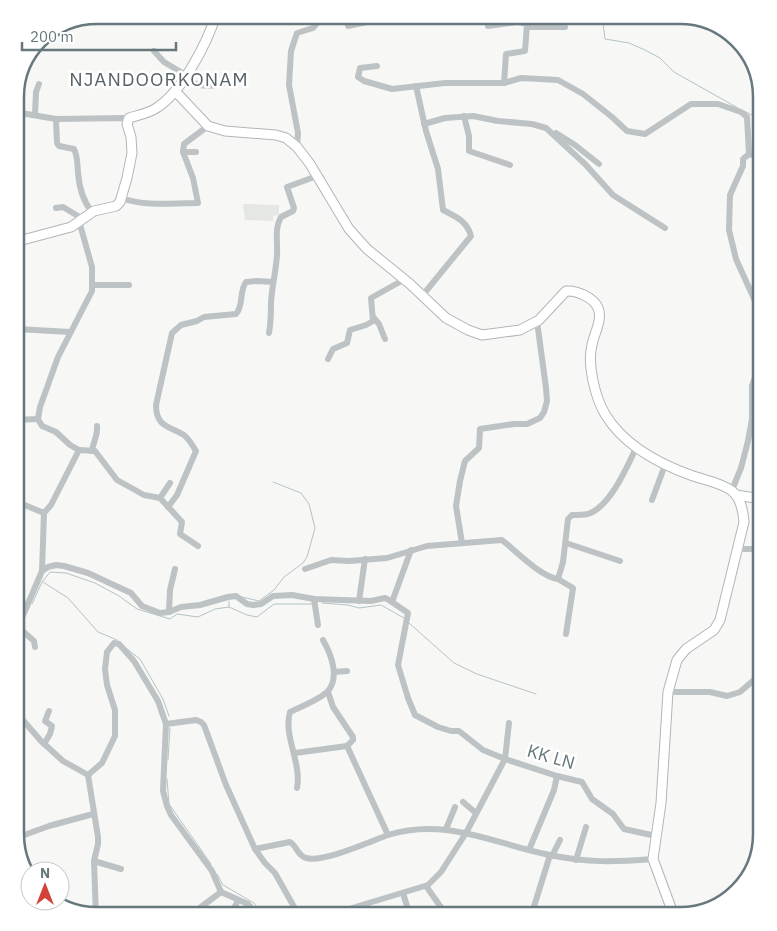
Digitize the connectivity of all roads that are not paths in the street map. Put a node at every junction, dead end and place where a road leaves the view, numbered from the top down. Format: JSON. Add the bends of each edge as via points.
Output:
{"nodes":[{"id":1,"x":212,"y":24,"type":"edge"},
{"id":2,"x":317,"y":24,"type":"edge"},
{"id":3,"x":358,"y":24,"type":"edge"},
{"id":4,"x":488,"y":24,"type":"edge"},
{"id":5,"x":503,"y":24,"type":"edge"},
{"id":6,"x":348,"y":26,"type":"dead end"},
{"id":7,"x":527,"y":27,"type":"joint"},
{"id":8,"x":565,"y":27,"type":"dead end"},
{"id":9,"x":154,"y":51,"type":"dead end"},
{"id":10,"x":377,"y":66,"type":"dead end"},
{"id":11,"x":184,"y":77,"type":"junction"},
{"id":12,"x":504,"y":83,"type":"junction"},
{"id":13,"x":39,"y":84,"type":"dead end"},
{"id":14,"x":222,"y":84,"type":"dead end"},
{"id":15,"x":416,"y":86,"type":"junction"},
{"id":16,"x":175,"y":90,"type":"junction"},
{"id":17,"x":24,"y":113,"type":"edge"},
{"id":18,"x":35,"y":115,"type":"junction"},
{"id":19,"x":464,"y":116,"type":"junction"},
{"id":20,"x":56,"y":119,"type":"junction"},
{"id":21,"x":128,"y":120,"type":"junction"},
{"id":22,"x":424,"y":124,"type":"junction"},
{"id":23,"x":208,"y":126,"type":"junction"},
{"id":24,"x":546,"y":128,"type":"junction"},
{"id":25,"x":297,"y":146,"type":"junction"},
{"id":26,"x":183,"y":152,"type":"junction"},
{"id":27,"x":196,"y":152,"type":"dead end"},
{"id":28,"x":749,"y":154,"type":"junction"},
{"id":29,"x":753,"y":155,"type":"edge"},
{"id":30,"x":600,"y":164,"type":"dead end"},
{"id":31,"x":510,"y":165,"type":"dead end"},
{"id":32,"x":316,"y":176,"type":"junction"},
{"id":33,"x":121,"y":198,"type":"junction"},
{"id":34,"x":56,"y":208,"type":"dead end"},
{"id":35,"x":92,"y":212,"type":"junction"},
{"id":36,"x":81,"y":220,"type":"junction"},
{"id":37,"x":665,"y":228,"type":"dead end"},
{"id":38,"x":24,"y":240,"type":"edge"},
{"id":39,"x":405,"y":279,"type":"junction"},
{"id":40,"x":273,"y":282,"type":"junction"},
{"id":41,"x":92,"y":285,"type":"junction"},
{"id":42,"x":128,"y":285,"type":"dead end"},
{"id":43,"x":422,"y":296,"type":"junction"},
{"id":44,"x":753,"y":297,"type":"edge"},
{"id":45,"x":374,"y":318,"type":"junction"},
{"id":46,"x":537,"y":321,"type":"junction"},
{"id":47,"x":24,"y":329,"type":"edge"},
{"id":48,"x":70,"y":332,"type":"junction"},
{"id":49,"x":269,"y":333,"type":"dead end"},
{"id":50,"x":385,"y":339,"type":"dead end"},
{"id":51,"x":328,"y":359,"type":"dead end"},
{"id":52,"x":753,"y":383,"type":"edge"},
{"id":53,"x":24,"y":420,"type":"edge"},
{"id":54,"x":38,"y":420,"type":"junction"},
{"id":55,"x":97,"y":426,"type":"dead end"},
{"id":56,"x":636,"y":448,"type":"junction"},
{"id":57,"x":79,"y":450,"type":"junction"},
{"id":58,"x":92,"y":452,"type":"junction"},
{"id":59,"x":665,"y":465,"type":"junction"},
{"id":60,"x":170,"y":483,"type":"dead end"},
{"id":61,"x":734,"y":493,"type":"junction"},
{"id":62,"x":753,"y":497,"type":"edge"},
{"id":63,"x":160,"y":498,"type":"junction"},
{"id":64,"x":652,"y":500,"type":"dead end"},
{"id":65,"x":24,"y":505,"type":"edge"},
{"id":66,"x":168,"y":507,"type":"junction"},
{"id":67,"x":44,"y":513,"type":"junction"},
{"id":68,"x":462,"y":543,"type":"junction"},
{"id":69,"x":566,"y":543,"type":"junction"},
{"id":70,"x":198,"y":546,"type":"dead end"},
{"id":71,"x":411,"y":550,"type":"junction"},
{"id":72,"x":738,"y":550,"type":"junction"},
{"id":73,"x":753,"y":550,"type":"edge"},
{"id":74,"x":366,"y":559,"type":"junction"},
{"id":75,"x":620,"y":561,"type":"dead end"},
{"id":76,"x":175,"y":569,"type":"dead end"},
{"id":77,"x":305,"y":569,"type":"dead end"},
{"id":78,"x":42,"y":571,"type":"junction"},
{"id":79,"x":558,"y":578,"type":"junction"},
{"id":80,"x":314,"y":599,"type":"junction"},
{"id":81,"x":359,"y":601,"type":"junction"},
{"id":82,"x":392,"y":602,"type":"junction"},
{"id":83,"x":24,"y":604,"type":"edge"},
{"id":84,"x":27,"y":606,"type":"junction"},
{"id":85,"x":169,"y":612,"type":"junction"},
{"id":86,"x":24,"y":613,"type":"edge"},
{"id":87,"x":318,"y":625,"type":"dead end"},
{"id":88,"x":24,"y":632,"type":"edge"},
{"id":89,"x":566,"y":634,"type":"dead end"},
{"id":90,"x":323,"y":640,"type":"dead end"},
{"id":91,"x":35,"y":647,"type":"dead end"},
{"id":92,"x":347,"y":671,"type":"dead end"},
{"id":93,"x":334,"y":672,"type":"junction"},
{"id":94,"x":753,"y":681,"type":"edge"},
{"id":95,"x":328,"y":692,"type":"junction"},
{"id":96,"x":668,"y":692,"type":"junction"},
{"id":97,"x":48,"y":712,"type":"dead end"},
{"id":98,"x":24,"y":721,"type":"edge"},
{"id":99,"x":509,"y":723,"type":"dead end"},
{"id":100,"x":166,"y":724,"type":"junction"},
{"id":101,"x":44,"y":744,"type":"junction"},
{"id":102,"x":347,"y":746,"type":"junction"},
{"id":103,"x":295,"y":753,"type":"junction"},
{"id":104,"x":505,"y":759,"type":"junction"},
{"id":105,"x":88,"y":775,"type":"junction"},
{"id":106,"x":557,"y":776,"type":"junction"},
{"id":107,"x":298,"y":788,"type":"dead end"},
{"id":108,"x":463,"y":802,"type":"dead end"},
{"id":109,"x":455,"y":807,"type":"dead end"},
{"id":110,"x":476,"y":813,"type":"junction"},
{"id":111,"x":93,"y":814,"type":"junction"},
{"id":112,"x":586,"y":827,"type":"dead end"},
{"id":113,"x":446,"y":829,"type":"junction"},
{"id":114,"x":466,"y":833,"type":"junction"},
{"id":115,"x":24,"y":835,"type":"edge"},
{"id":116,"x":388,"y":835,"type":"junction"},
{"id":117,"x":656,"y":836,"type":"junction"},
{"id":118,"x":560,"y":840,"type":"dead end"},
{"id":119,"x":255,"y":849,"type":"junction"},
{"id":120,"x":529,"y":850,"type":"junction"},
{"id":121,"x":551,"y":856,"type":"junction"},
{"id":122,"x":653,"y":859,"type":"junction"},
{"id":123,"x":576,"y":860,"type":"junction"},
{"id":124,"x":94,"y":861,"type":"junction"},
{"id":125,"x":121,"y":869,"type":"dead end"},
{"id":126,"x":426,"y":886,"type":"junction"},
{"id":127,"x":221,"y":892,"type":"junction"},
{"id":128,"x":403,"y":893,"type":"junction"},
{"id":129,"x":238,"y":900,"type":"junction"},
{"id":130,"x":408,"y":906,"type":"dead end"},
{"id":131,"x":96,"y":907,"type":"edge"},
{"id":132,"x":201,"y":907,"type":"edge"},
{"id":133,"x":235,"y":907,"type":"edge"},
{"id":134,"x":250,"y":907,"type":"edge"},
{"id":135,"x":294,"y":907,"type":"edge"},
{"id":136,"x":364,"y":907,"type":"edge"},
{"id":137,"x":441,"y":907,"type":"edge"},
{"id":138,"x":534,"y":907,"type":"edge"},
{"id":139,"x":671,"y":907,"type":"edge"}],
"edges":[{"from":1,"to":11,"type":"main road"},
{"from":2,"to":25,"type":"street","via":[[297,33],[291,51],[289,85],[298,133]]},
{"from":3,"to":6,"type":"street"},
{"from":4,"to":5,"type":"street"},
{"from":7,"to":8,"type":"street"},
{"from":7,"to":12,"type":"street","via":[[525,50],[506,54]]},
{"from":9,"to":11,"type":"street"},
{"from":10,"to":15,"type":"street","via":[[360,68],[358,77],[392,89]]},
{"from":11,"to":14,"type":"street","via":[[195,84]]},
{"from":11,"to":16,"type":"main road"},
{"from":12,"to":15,"type":"street"},
{"from":12,"to":28,"type":"street","via":[[521,78],[558,80],[583,94],[627,131],[645,134],[691,104],[718,104],[747,117]]},
{"from":13,"to":18,"type":"street"},
{"from":15,"to":22,"type":"street"},
{"from":16,"to":21,"type":"main road","via":[[158,108]]},
{"from":16,"to":23,"type":"main road"},
{"from":17,"to":18,"type":"street"},
{"from":18,"to":20,"type":"street"},
{"from":19,"to":22,"type":"street"},
{"from":19,"to":24,"type":"street"},
{"from":19,"to":31,"type":"street","via":[[469,151]]},
{"from":20,"to":21,"type":"street"},
{"from":20,"to":35,"type":"street","via":[[57,143],[74,149],[80,189]]},
{"from":21,"to":33,"type":"main road","via":[[132,153]]},
{"from":22,"to":43,"type":"street","via":[[438,169],[442,210],[460,219],[469,228],[470,236]]},
{"from":23,"to":25,"type":"main road","via":[[225,131],[276,135]]},
{"from":23,"to":26,"type":"street","via":[[184,144]]},
{"from":24,"to":30,"type":"street"},
{"from":24,"to":37,"type":"street","via":[[613,194]]},
{"from":25,"to":32,"type":"main road"},
{"from":26,"to":27,"type":"street"},
{"from":26,"to":33,"type":"street","via":[[198,203],[153,205]]},
{"from":28,"to":29,"type":"street"},
{"from":28,"to":44,"type":"street","via":[[743,158],[743,166],[730,195],[729,230],[736,259]]},
{"from":32,"to":39,"type":"main road","via":[[349,229],[367,249]]},
{"from":32,"to":40,"type":"street","via":[[287,187],[294,208],[277,222]]},
{"from":33,"to":35,"type":"main road","via":[[116,206]]},
{"from":34,"to":36,"type":"street","via":[[63,207]]},
{"from":35,"to":36,"type":"main road"},
{"from":36,"to":38,"type":"main road","via":[[71,227]]},
{"from":36,"to":41,"type":"street","via":[[92,267]]},
{"from":39,"to":43,"type":"main road"},
{"from":39,"to":45,"type":"street","via":[[371,298]]},
{"from":40,"to":49,"type":"street"},
{"from":40,"to":66,"type":"street","via":[[246,282],[236,314],[208,316],[181,325],[172,333],[156,413],[160,421],[192,443],[196,452],[177,495]]},
{"from":41,"to":42,"type":"street"},
{"from":41,"to":48,"type":"street","via":[[86,304]]},
{"from":43,"to":46,"type":"main road","via":[[446,318],[482,335],[520,330]]},
{"from":45,"to":50,"type":"street"},
{"from":45,"to":51,"type":"street","via":[[370,324],[350,330],[346,343],[333,349]]},
{"from":46,"to":56,"type":"main road","via":[[566,291],[580,293],[594,302],[599,318],[591,346],[597,397],[617,432]]},
{"from":46,"to":68,"type":"street","via":[[546,388],[544,412],[528,424],[480,429],[479,448],[465,461],[456,506]]},
{"from":47,"to":48,"type":"street"},
{"from":48,"to":54,"type":"street","via":[[44,393]]},
{"from":52,"to":61,"type":"street","via":[[752,419]]},
{"from":53,"to":54,"type":"street"},
{"from":54,"to":57,"type":"street"},
{"from":55,"to":58,"type":"street","via":[[98,435]]},
{"from":56,"to":59,"type":"main road"},
{"from":56,"to":69,"type":"street","via":[[619,483],[604,502],[589,514],[568,519]]},
{"from":57,"to":58,"type":"street"},
{"from":57,"to":67,"type":"street"},
{"from":58,"to":63,"type":"street","via":[[95,451],[117,480],[144,495]]},
{"from":59,"to":61,"type":"main road"},
{"from":59,"to":64,"type":"street"},
{"from":60,"to":63,"type":"street"},
{"from":61,"to":62,"type":"main road"},
{"from":61,"to":72,"type":"main road","via":[[740,502],[744,522]]},
{"from":63,"to":66,"type":"street"},
{"from":65,"to":67,"type":"street"},
{"from":66,"to":70,"type":"street","via":[[182,522],[180,534]]},
{"from":67,"to":78,"type":"street"},
{"from":68,"to":71,"type":"street"},
{"from":68,"to":79,"type":"street","via":[[502,540],[543,573]]},
{"from":69,"to":75,"type":"street"},
{"from":69,"to":79,"type":"street"},
{"from":71,"to":74,"type":"street","via":[[387,558]]},
{"from":71,"to":82,"type":"street"},
{"from":72,"to":73,"type":"street"},
{"from":72,"to":96,"type":"main road","via":[[720,620],[714,630],[681,654]]},
{"from":74,"to":77,"type":"street","via":[[331,560]]},
{"from":74,"to":81,"type":"street"},
{"from":76,"to":85,"type":"street"},
{"from":78,"to":84,"type":"street"},
{"from":78,"to":85,"type":"street","via":[[56,565],[88,573],[131,592],[142,606],[160,613]]},
{"from":79,"to":89,"type":"street","via":[[573,588]]},
{"from":80,"to":81,"type":"street"},
{"from":80,"to":85,"type":"street","via":[[274,596],[253,605],[236,596]]},
{"from":80,"to":87,"type":"street"},
{"from":81,"to":82,"type":"street","via":[[385,598]]},
{"from":82,"to":104,"type":"street","name":"KK LN","via":[[408,613],[398,665],[415,715],[438,727],[459,731],[483,750]]},
{"from":83,"to":84,"type":"street"},
{"from":84,"to":86,"type":"street"},
{"from":88,"to":91,"type":"street","via":[[34,641]]},
{"from":90,"to":93,"type":"street"},
{"from":92,"to":93,"type":"street"},
{"from":93,"to":95,"type":"street"},
{"from":94,"to":96,"type":"street","via":[[740,692],[727,696],[710,692]]},
{"from":95,"to":102,"type":"street","via":[[353,736]]},
{"from":95,"to":103,"type":"street","via":[[290,712],[290,733]]},
{"from":96,"to":117,"type":"main road"},
{"from":97,"to":101,"type":"street","via":[[45,721],[52,726]]},
{"from":98,"to":101,"type":"street"},
{"from":99,"to":104,"type":"street"},
{"from":100,"to":105,"type":"street","via":[[158,701],[134,661],[119,644],[114,643],[106,652],[105,669],[115,710],[115,736],[102,763]]},
{"from":100,"to":119,"type":"street","via":[[196,720],[204,725]]},
{"from":100,"to":127,"type":"street","via":[[163,790],[167,806],[212,871]]},
{"from":101,"to":105,"type":"street","via":[[63,761]]},
{"from":102,"to":103,"type":"street"},
{"from":102,"to":116,"type":"street"},
{"from":103,"to":107,"type":"street"},
{"from":104,"to":106,"type":"street","name":"KK LN"},
{"from":104,"to":110,"type":"street"},
{"from":105,"to":111,"type":"street"},
{"from":106,"to":117,"type":"street","name":"KK LN","via":[[582,782],[592,799],[612,814],[624,829]]},
{"from":106,"to":120,"type":"street"},
{"from":108,"to":110,"type":"street"},
{"from":109,"to":113,"type":"street"},
{"from":110,"to":114,"type":"street"},
{"from":111,"to":115,"type":"street"},
{"from":111,"to":124,"type":"street","via":[[98,844]]},
{"from":112,"to":123,"type":"street"},
{"from":113,"to":114,"type":"street"},
{"from":113,"to":116,"type":"street","via":[[417,828]]},
{"from":114,"to":120,"type":"street"},
{"from":114,"to":126,"type":"street","via":[[441,872]]},
{"from":116,"to":119,"type":"street","via":[[315,859],[301,856],[290,842]]},
{"from":117,"to":122,"type":"main road"},
{"from":118,"to":121,"type":"street"},
{"from":119,"to":135,"type":"street","via":[[275,873]]},
{"from":120,"to":121,"type":"street"},
{"from":121,"to":123,"type":"street"},
{"from":121,"to":138,"type":"street"},
{"from":122,"to":123,"type":"street"},
{"from":122,"to":139,"type":"main road"},
{"from":124,"to":125,"type":"street"},
{"from":124,"to":131,"type":"street"},
{"from":126,"to":128,"type":"street"},
{"from":126,"to":137,"type":"street"},
{"from":127,"to":129,"type":"street"},
{"from":127,"to":132,"type":"street"},
{"from":128,"to":130,"type":"street"},
{"from":128,"to":136,"type":"street"},
{"from":129,"to":133,"type":"street"},
{"from":129,"to":134,"type":"street"}]}
